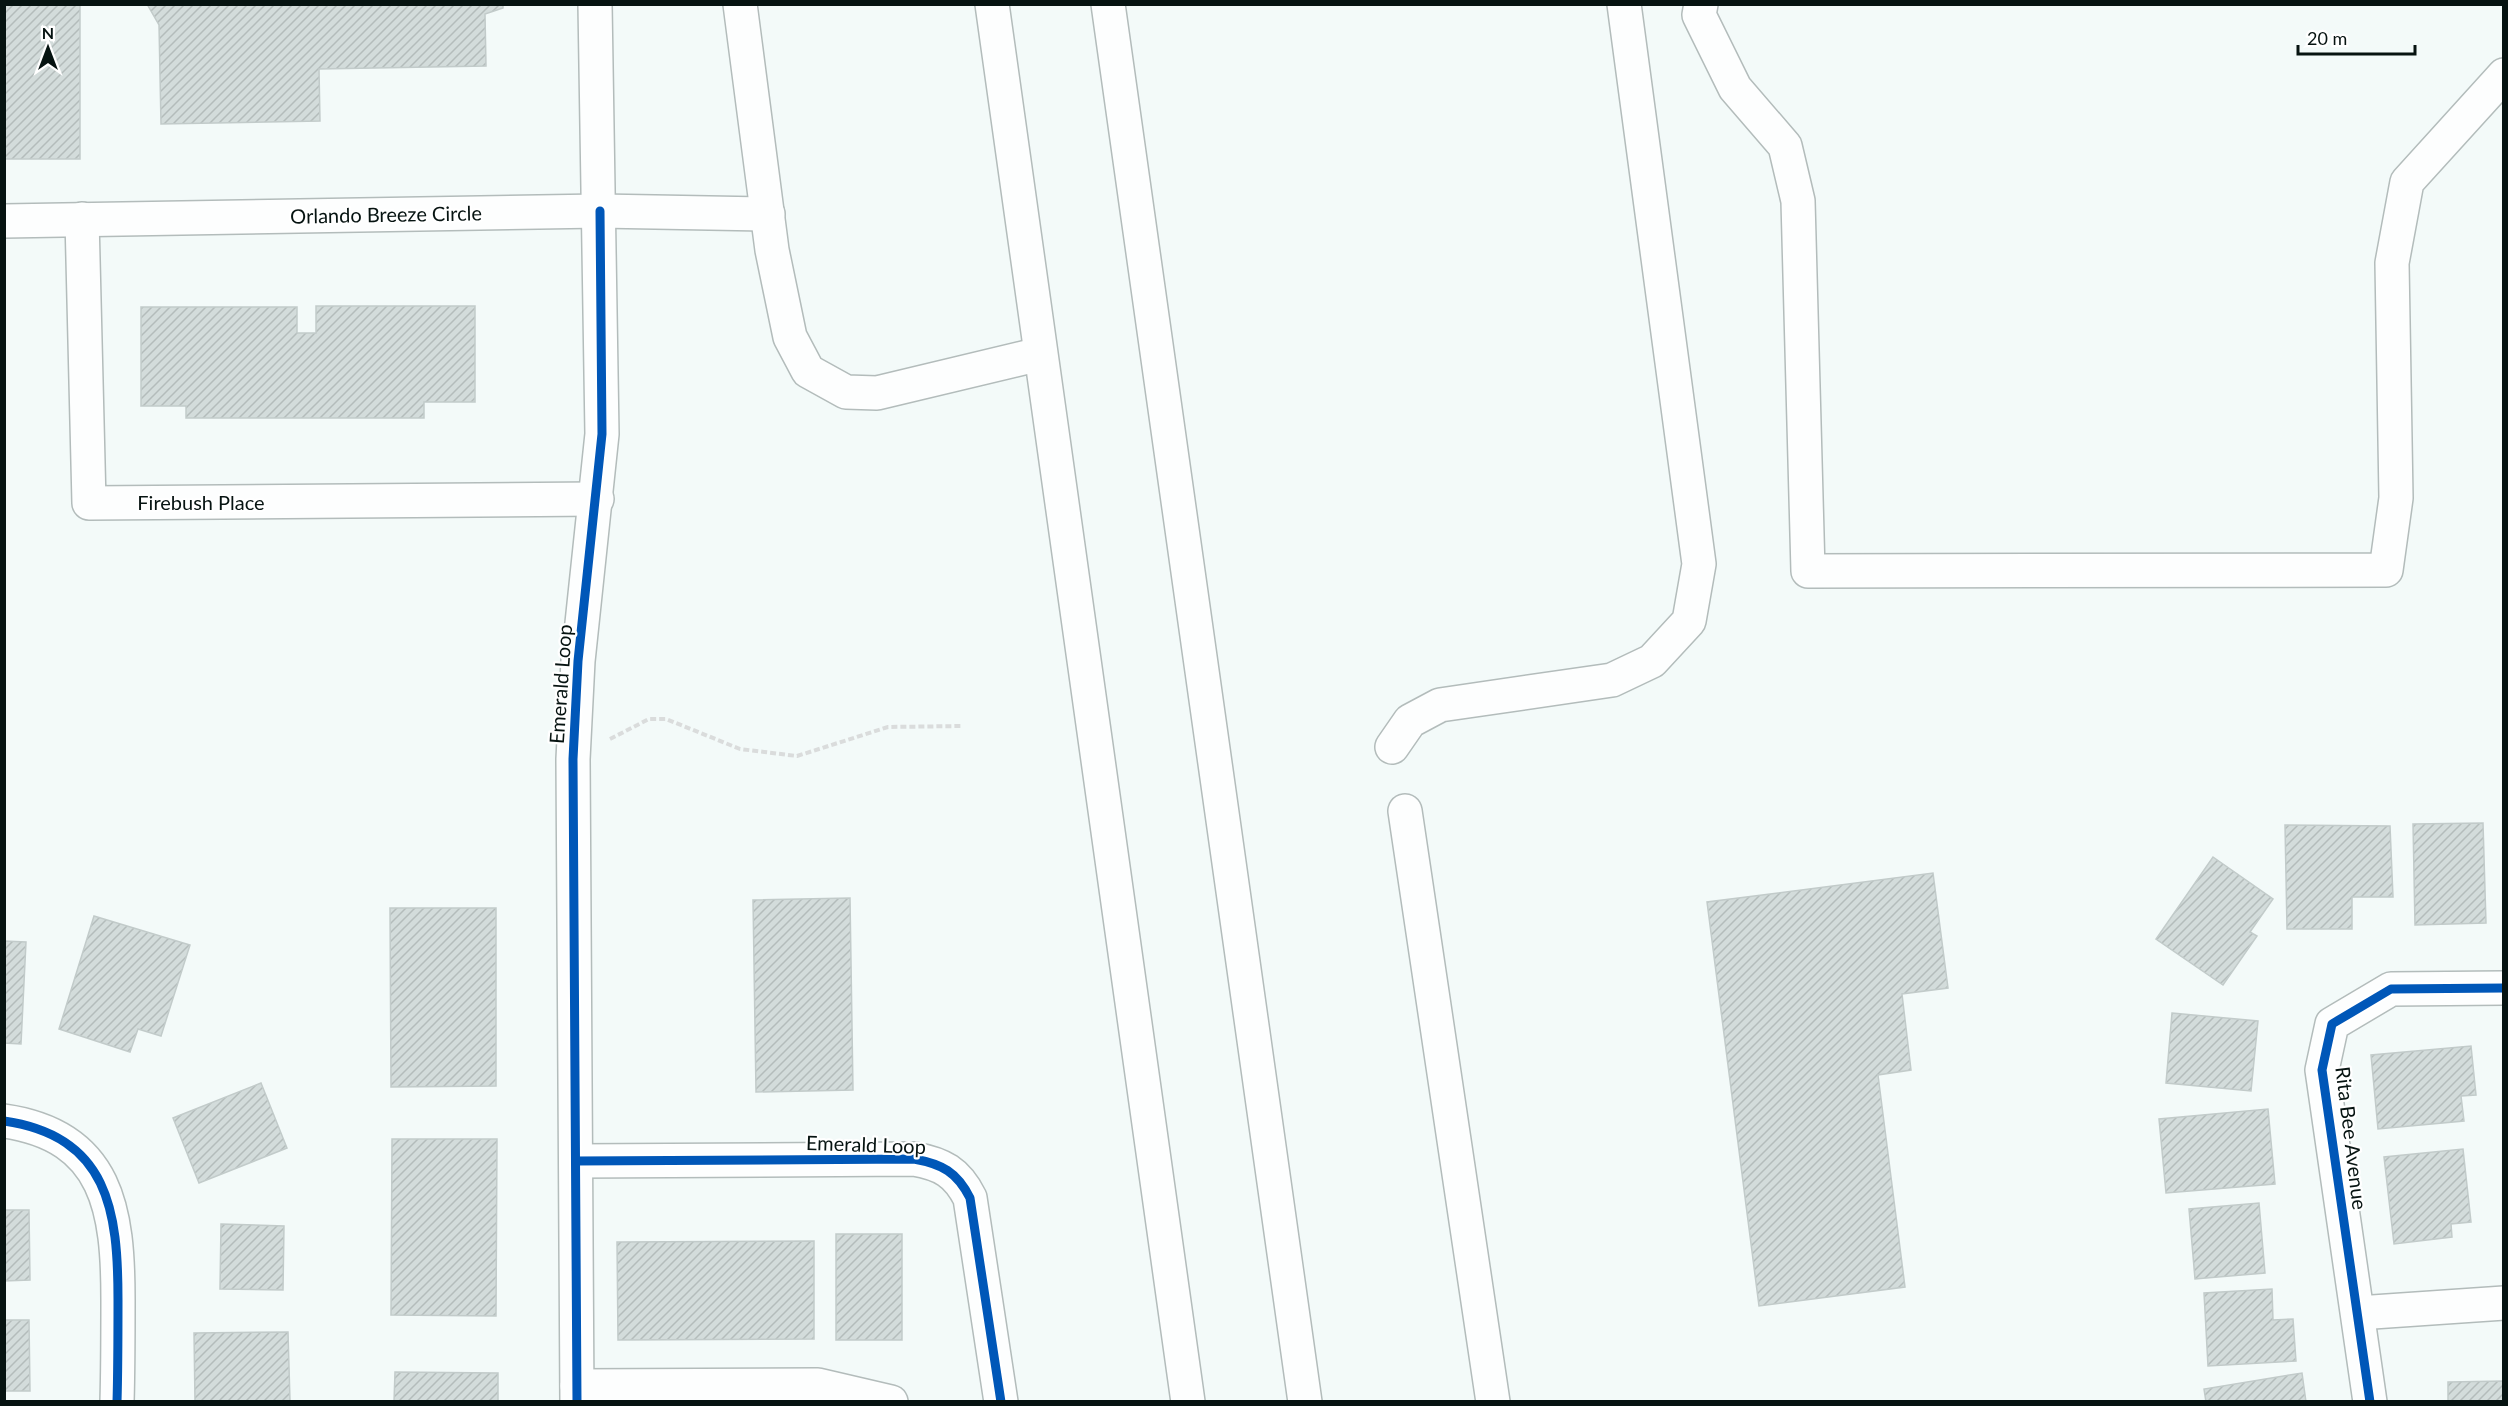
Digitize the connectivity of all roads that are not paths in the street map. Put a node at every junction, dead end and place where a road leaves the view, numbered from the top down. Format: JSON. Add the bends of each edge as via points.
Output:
{"nodes":[{"id":1,"x":596,"y":4,"type":"edge"},
{"id":2,"x":740,"y":4,"type":"edge"},
{"id":3,"x":992,"y":4,"type":"edge"},
{"id":4,"x":1108,"y":4,"type":"edge"},
{"id":5,"x":1624,"y":4,"type":"edge"},
{"id":6,"x":1701,"y":4,"type":"edge"},
{"id":7,"x":2504,"y":75,"type":"edge"},
{"id":8,"x":600,"y":211,"type":"junction"},
{"id":9,"x":768,"y":214,"type":"junction"},
{"id":10,"x":82,"y":219,"type":"junction"},
{"id":11,"x":4,"y":221,"type":"edge"},
{"id":12,"x":1040,"y":354,"type":"junction"},
{"id":13,"x":597,"y":499,"type":"junction"},
{"id":14,"x":1392,"y":747,"type":"dead end"},
{"id":15,"x":1405,"y":812,"type":"dead end"},
{"id":16,"x":2504,"y":988,"type":"edge"},
{"id":17,"x":4,"y":1121,"type":"edge"},
{"id":18,"x":576,"y":1161,"type":"junction"},
{"id":19,"x":2504,"y":1303,"type":"edge"},
{"id":20,"x":2358,"y":1314,"type":"junction"},
{"id":21,"x":577,"y":1394,"type":"edge"},
{"id":22,"x":117,"y":1401,"type":"edge"},
{"id":23,"x":891,"y":1401,"type":"edge"},
{"id":24,"x":1000,"y":1401,"type":"edge"},
{"id":25,"x":1188,"y":1401,"type":"edge"},
{"id":26,"x":1305,"y":1401,"type":"edge"},
{"id":27,"x":1493,"y":1401,"type":"edge"},
{"id":28,"x":2370,"y":1401,"type":"edge"}],
"edges":[{"from":1,"to":8,"type":"main road","name":"Emerald Loop"},
{"from":2,"to":9,"type":"main road"},
{"from":3,"to":12,"type":"main road"},
{"from":4,"to":26,"type":"main road"},
{"from":5,"to":14,"type":"main road","via":[[1699,564],[1689,621],[1652,661],[1612,680],[1440,705],[1410,721]]},
{"from":6,"to":7,"type":"main road","via":[[1699,15],[1735,88],[1785,146],[1797,201],[1808,571],[2385,570],[2396,498],[2392,263],[2407,182]]},
{"from":8,"to":9,"type":"main road","name":"Orlando Breeze Circle"},
{"from":8,"to":10,"type":"main road","name":"Orlando Breeze Circle"},
{"from":8,"to":13,"type":"main road","name":"Emerald Loop","via":[[602,434]]},
{"from":9,"to":12,"type":"main road","via":[[790,337],[808,371],[846,392],[877,393]]},
{"from":10,"to":11,"type":"main road","name":"Orlando Breeze Circle"},
{"from":10,"to":13,"type":"main road","name":"Firebush Place","via":[[89,502]]},
{"from":12,"to":25,"type":"main road"},
{"from":13,"to":18,"type":"main road","name":"Emerald Loop","via":[[578,661],[573,759]]},
{"from":15,"to":27,"type":"main road"},
{"from":16,"to":20,"type":"main road","name":"Rita Bee Avenue","via":[[2391,989],[2332,1024],[2322,1070]]},
{"from":17,"to":22,"type":"main road","via":[[37,1128],[63,1141],[85,1159],[112,1208],[118,1254]]},
{"from":18,"to":21,"type":"main road","name":"Emerald Loop"},
{"from":18,"to":24,"type":"main road","name":"Emerald Loop","via":[[914,1159],[950,1170],[970,1198]]},
{"from":19,"to":20,"type":"main road"},
{"from":20,"to":28,"type":"main road","name":"Rita Bee Avenue"},
{"from":21,"to":23,"type":"main road","name":"Emerald Loop","via":[[818,1385]]}]}
